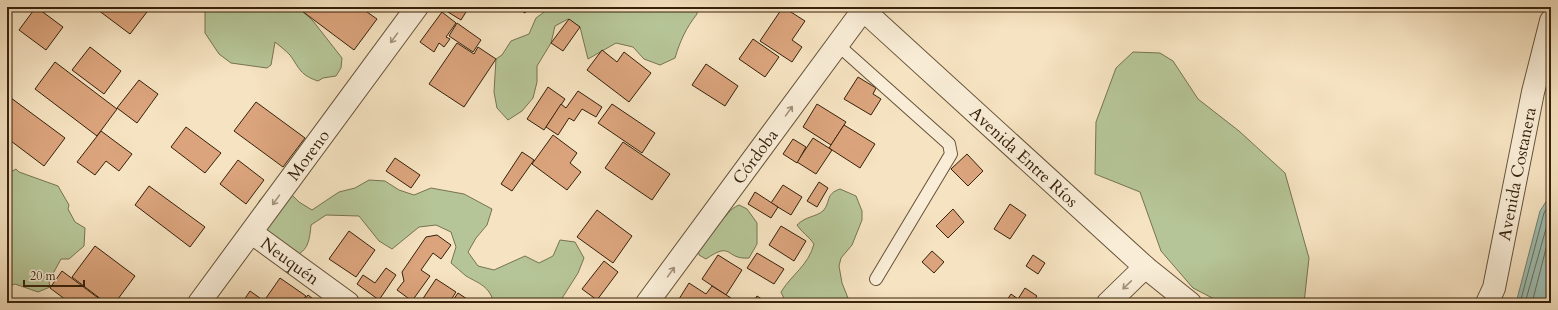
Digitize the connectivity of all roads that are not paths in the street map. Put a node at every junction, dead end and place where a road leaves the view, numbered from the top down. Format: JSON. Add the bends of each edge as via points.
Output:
{"nodes":[{"id":1,"x":417,"y":7,"type":"edge"},
{"id":2,"x":861,"y":8,"type":"edge"},
{"id":3,"x":1551,"y":21,"type":"edge"},
{"id":4,"x":838,"y":45,"type":"junction"},
{"id":5,"x":252,"y":233,"type":"junction"},
{"id":6,"x":1145,"y":267,"type":"junction"},
{"id":7,"x":876,"y":279,"type":"dead end"},
{"id":8,"x":199,"y":303,"type":"edge"},
{"id":9,"x":348,"y":303,"type":"edge"},
{"id":10,"x":647,"y":303,"type":"edge"},
{"id":11,"x":1108,"y":303,"type":"edge"},
{"id":12,"x":1190,"y":303,"type":"edge"},
{"id":13,"x":1487,"y":303,"type":"edge"}],
"edges":[{"from":1,"to":5,"type":"street","name":"Moreno","one_way":true},
{"from":2,"to":4,"type":"street","name":"Córdoba"},
{"from":2,"to":6,"type":"street","name":"Avenida Entre Ríos"},
{"from":3,"to":13,"type":"street","name":"Avenida Costanera","via":[[1533,92],[1494,288]]},
{"from":4,"to":7,"type":"lane","via":[[949,144],[951,154]]},
{"from":10,"to":4,"type":"street","name":"Córdoba","one_way":true},
{"from":5,"to":8,"type":"street","name":"Moreno"},
{"from":5,"to":9,"type":"street","name":"Neuquén"},
{"from":6,"to":11,"type":"street","one_way":true},
{"from":6,"to":12,"type":"street","name":"Avenida Entre Ríos"}]}
